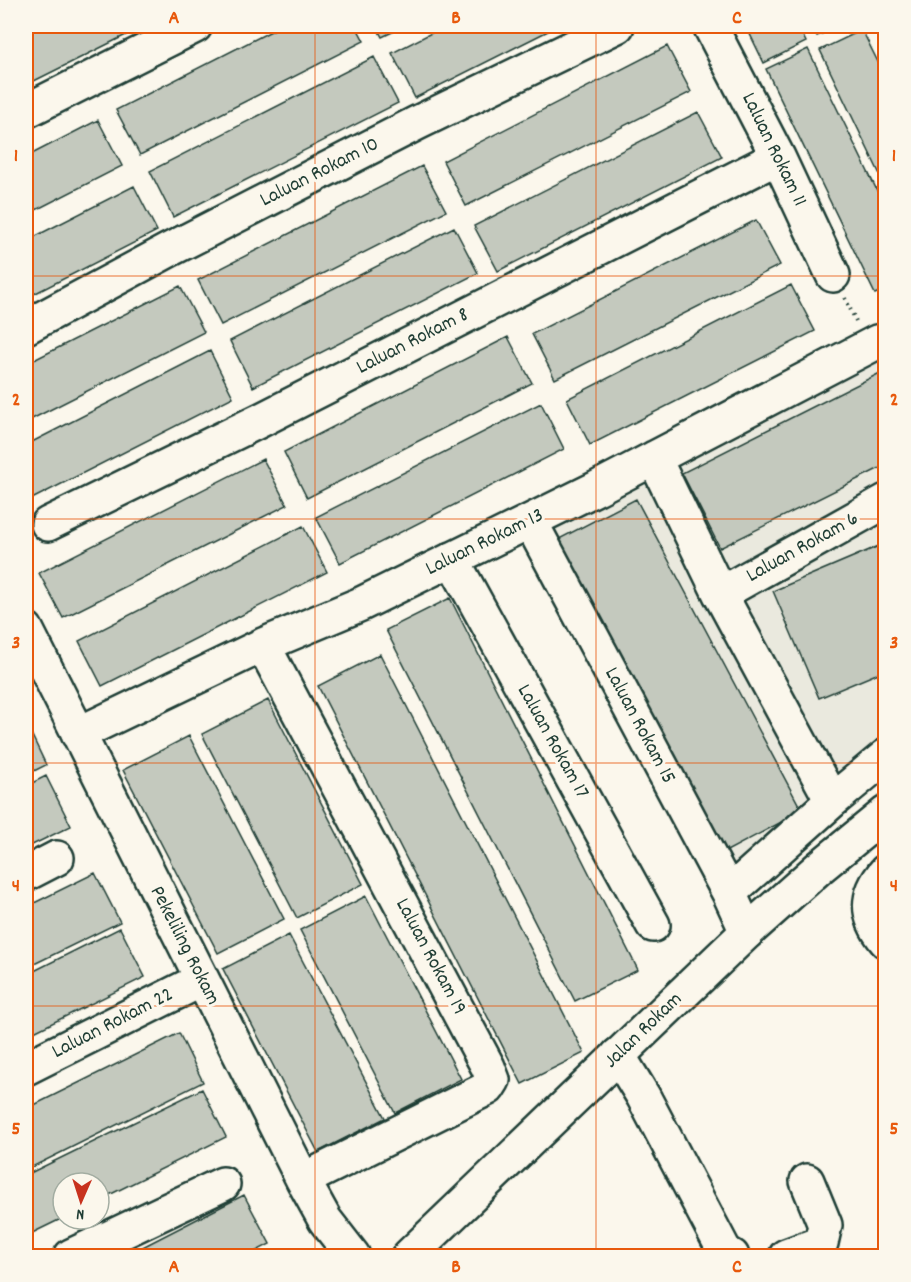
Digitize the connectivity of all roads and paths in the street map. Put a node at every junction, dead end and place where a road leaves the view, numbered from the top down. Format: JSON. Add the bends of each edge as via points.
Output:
{"nodes":[{"id":1,"x":195,"y":26,"type":"edge"},
{"id":2,"x":617,"y":26,"type":"edge"},
{"id":3,"x":710,"y":26,"type":"edge"},
{"id":4,"x":26,"y":111,"type":"edge"},
{"id":5,"x":778,"y":157,"type":"junction"},
{"id":6,"x":833,"y":275,"type":"joint"},
{"id":7,"x":26,"y":327,"type":"edge"},
{"id":8,"x":877,"y":343,"type":"edge"},
{"id":9,"x":654,"y":458,"type":"junction"},
{"id":10,"x":885,"y":501,"type":"edge"},
{"id":11,"x":530,"y":521,"type":"junction"},
{"id":12,"x":48,"y":524,"type":"dead end"},
{"id":13,"x":452,"y":559,"type":"junction"},
{"id":14,"x":720,"y":594,"type":"junction"},
{"id":15,"x":26,"y":629,"type":"edge"},
{"id":16,"x":263,"y":645,"type":"junction"},
{"id":17,"x":78,"y":734,"type":"junction"},
{"id":18,"x":885,"y":756,"type":"edge"},
{"id":19,"x":832,"y":801,"type":"junction"},
{"id":20,"x":885,"y":813,"type":"edge"},
{"id":21,"x":57,"y":858,"type":"dead end"},
{"id":22,"x":26,"y":874,"type":"edge"},
{"id":23,"x":878,"y":884,"type":"edge"},
{"id":24,"x":729,"y":893,"type":"junction"},
{"id":25,"x":653,"y":926,"type":"dead end"},
{"id":26,"x":747,"y":932,"type":"junction"},
{"id":27,"x":885,"y":941,"type":"edge"},
{"id":28,"x":201,"y":980,"type":"junction"},
{"id":29,"x":618,"y":1055,"type":"junction"},
{"id":30,"x":26,"y":1068,"type":"edge"},
{"id":31,"x":303,"y":1180,"type":"junction"},
{"id":32,"x":807,"y":1181,"type":"dead end"},
{"id":33,"x":223,"y":1184,"type":"dead end"},
{"id":34,"x":71,"y":1257,"type":"edge"},
{"id":35,"x":353,"y":1257,"type":"edge"},
{"id":36,"x":409,"y":1257,"type":"edge"},
{"id":37,"x":732,"y":1257,"type":"edge"},
{"id":38,"x":786,"y":1257,"type":"edge"}],
"edges":[{"from":1,"to":4,"type":"street"},
{"from":2,"to":7,"type":"street","name":"Laluan Rokam 10","via":[[417,123]]},
{"from":3,"to":5,"type":"street","name":"Laluan Rokam 11"},
{"from":5,"to":6,"type":"street","name":"Laluan Rokam 11"},
{"from":5,"to":12,"type":"street","name":"Laluan Rokam 8"},
{"from":6,"to":8,"type":"path"},
{"from":8,"to":9,"type":"street","name":"Laluan Rokam 13"},
{"from":9,"to":11,"type":"street","name":"Laluan Rokam 13"},
{"from":9,"to":14,"type":"street"},
{"from":10,"to":14,"type":"street","name":"Laluan Rokam 6"},
{"from":11,"to":13,"type":"street","name":"Laluan Rokam 13"},
{"from":11,"to":24,"type":"street","name":"Laluan Rokam 15"},
{"from":13,"to":16,"type":"street","name":"Laluan Rokam 13","via":[[361,604]]},
{"from":13,"to":25,"type":"street","name":"Laluan Rokam 17"},
{"from":14,"to":19,"type":"street"},
{"from":15,"to":17,"type":"street","name":"Pekeliling Rokam"},
{"from":16,"to":17,"type":"street","name":"Laluan Rokam 13"},
{"from":16,"to":31,"type":"street","name":"Laluan Rokam 19","via":[[493,1080],[488,1088]]},
{"from":17,"to":28,"type":"street","name":"Pekeliling Rokam"},
{"from":18,"to":19,"type":"street"},
{"from":19,"to":24,"type":"street"},
{"from":20,"to":26,"type":"street","name":"Jalan Rokam"},
{"from":21,"to":22,"type":"street"},
{"from":23,"to":27,"type":"street","via":[[871,914]]},
{"from":24,"to":26,"type":"street","name":"Laluan Rokam 15"},
{"from":26,"to":29,"type":"street","name":"Jalan Rokam"},
{"from":28,"to":30,"type":"street","name":"Laluan Rokam 22"},
{"from":28,"to":31,"type":"street","name":"Pekeliling Rokam"},
{"from":29,"to":36,"type":"street","name":"Jalan Rokam"},
{"from":29,"to":37,"type":"street","via":[[725,1252]]},
{"from":31,"to":35,"type":"street","name":"Pekeliling Rokam","via":[[325,1220]]},
{"from":32,"to":38,"type":"street","via":[[825,1226],[821,1243]]},
{"from":33,"to":34,"type":"street"}]}
